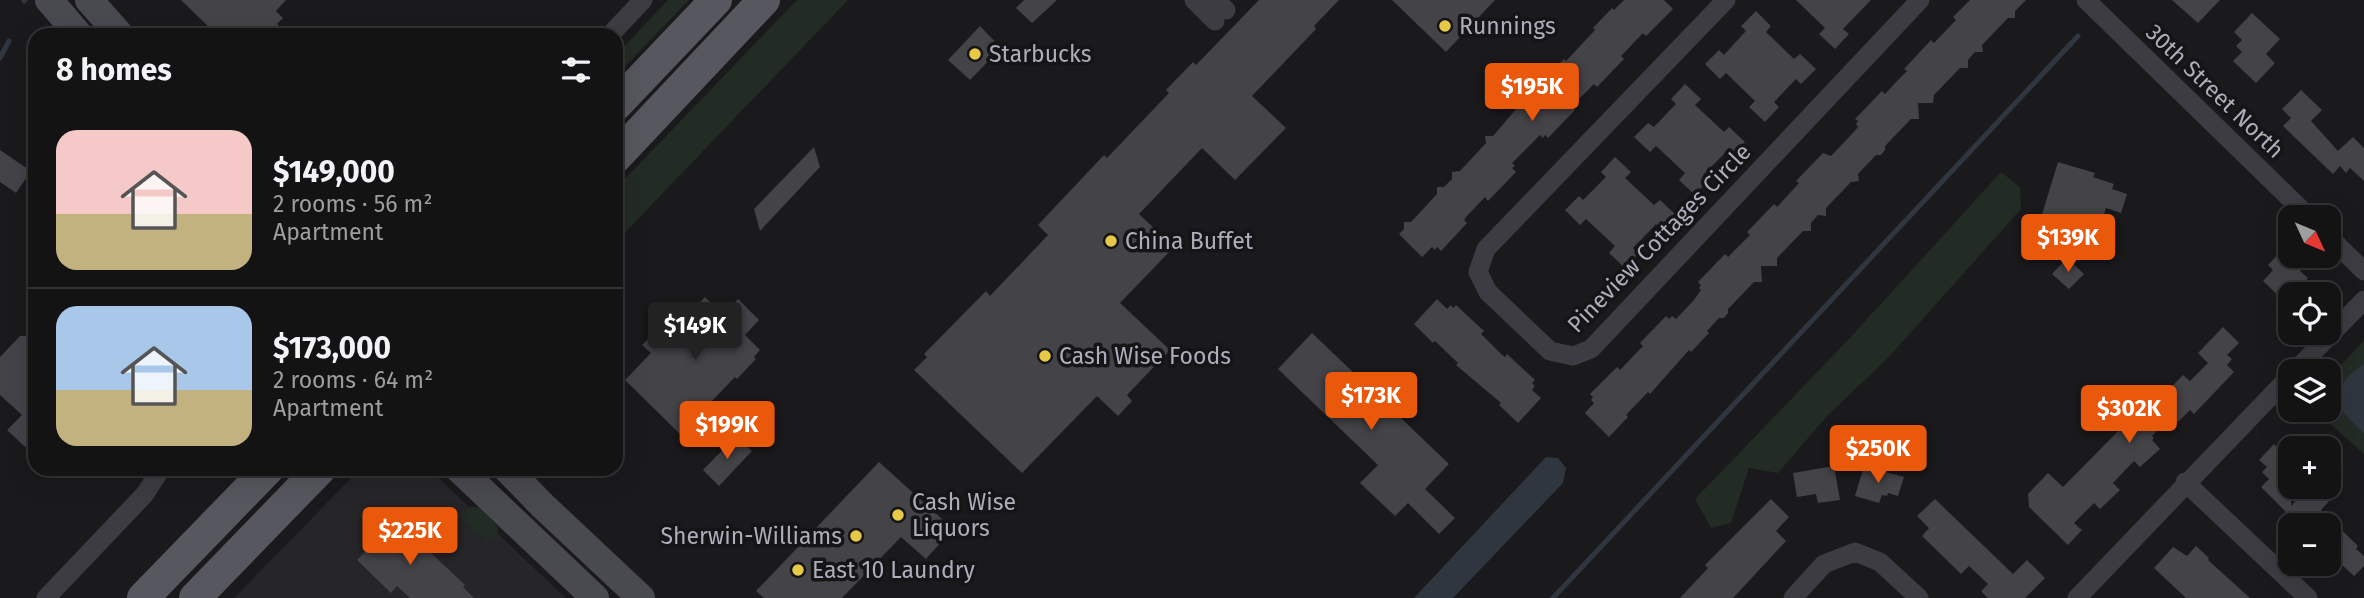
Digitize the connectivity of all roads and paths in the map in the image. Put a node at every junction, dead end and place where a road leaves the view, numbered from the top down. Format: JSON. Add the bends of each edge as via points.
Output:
{"nodes":[{"id":1,"x":49,"y":0,"type":"edge"},
{"id":2,"x":89,"y":0,"type":"edge"},
{"id":3,"x":643,"y":0,"type":"edge"},
{"id":4,"x":716,"y":0,"type":"edge"},
{"id":5,"x":764,"y":0,"type":"edge"},
{"id":6,"x":1194,"y":0,"type":"edge"},
{"id":7,"x":1726,"y":0,"type":"edge"},
{"id":8,"x":1920,"y":0,"type":"edge"},
{"id":9,"x":2086,"y":0,"type":"edge"},
{"id":10,"x":1219,"y":10,"type":"edge"},
{"id":11,"x":73,"y":28,"type":"edge"},
{"id":12,"x":114,"y":28,"type":"edge"},
{"id":13,"x":617,"y":28,"type":"edge"},
{"id":14,"x":623,"y":98,"type":"edge"},
{"id":15,"x":623,"y":149,"type":"edge"},
{"id":16,"x":2297,"y":205,"type":"edge"},
{"id":17,"x":2342,"y":250,"type":"edge"},
{"id":18,"x":2364,"y":271,"type":"edge"},
{"id":19,"x":2364,"y":300,"type":"edge"},
{"id":20,"x":2307,"y":359,"type":"edge"},
{"id":21,"x":2278,"y":388,"type":"edge"},
{"id":22,"x":157,"y":476,"type":"edge"},
{"id":23,"x":261,"y":476,"type":"edge"},
{"id":24,"x":313,"y":476,"type":"edge"},
{"id":25,"x":465,"y":476,"type":"edge"},
{"id":26,"x":514,"y":476,"type":"edge"},
{"id":27,"x":2185,"y":482,"type":"junction"},
{"id":28,"x":46,"y":598,"type":"edge"},
{"id":29,"x":143,"y":598,"type":"edge"},
{"id":30,"x":195,"y":598,"type":"edge"},
{"id":31,"x":595,"y":598,"type":"edge"},
{"id":32,"x":641,"y":598,"type":"edge"},
{"id":33,"x":1793,"y":598,"type":"edge"},
{"id":34,"x":1919,"y":598,"type":"edge"},
{"id":35,"x":2077,"y":598,"type":"edge"},
{"id":36,"x":2308,"y":598,"type":"edge"}],
"edges":[{"from":1,"to":11,"type":"main road"},
{"from":2,"to":12,"type":"main road"},
{"from":3,"to":13,"type":"street"},
{"from":4,"to":14,"type":"main road"},
{"from":5,"to":15,"type":"main road"},
{"from":6,"to":10,"type":"street"},
{"from":7,"to":8,"type":"street","name":"Pineview Cottages Circle","via":[[1486,249],[1478,272],[1488,292],[1550,351],[1573,356],[1591,349]]},
{"from":9,"to":16,"type":"street","name":"30th Street North"},
{"from":17,"to":18,"type":"street"},
{"from":19,"to":20,"type":"street"},
{"from":21,"to":27,"type":"street"},
{"from":22,"to":28,"type":"street","via":[[145,494]]},
{"from":23,"to":29,"type":"main road"},
{"from":24,"to":30,"type":"main road"},
{"from":25,"to":31,"type":"main road"},
{"from":26,"to":32,"type":"main road"},
{"from":27,"to":35,"type":"street"},
{"from":27,"to":36,"type":"street"},
{"from":33,"to":34,"type":"street","via":[[1824,564],[1855,552],[1880,562]]}]}
